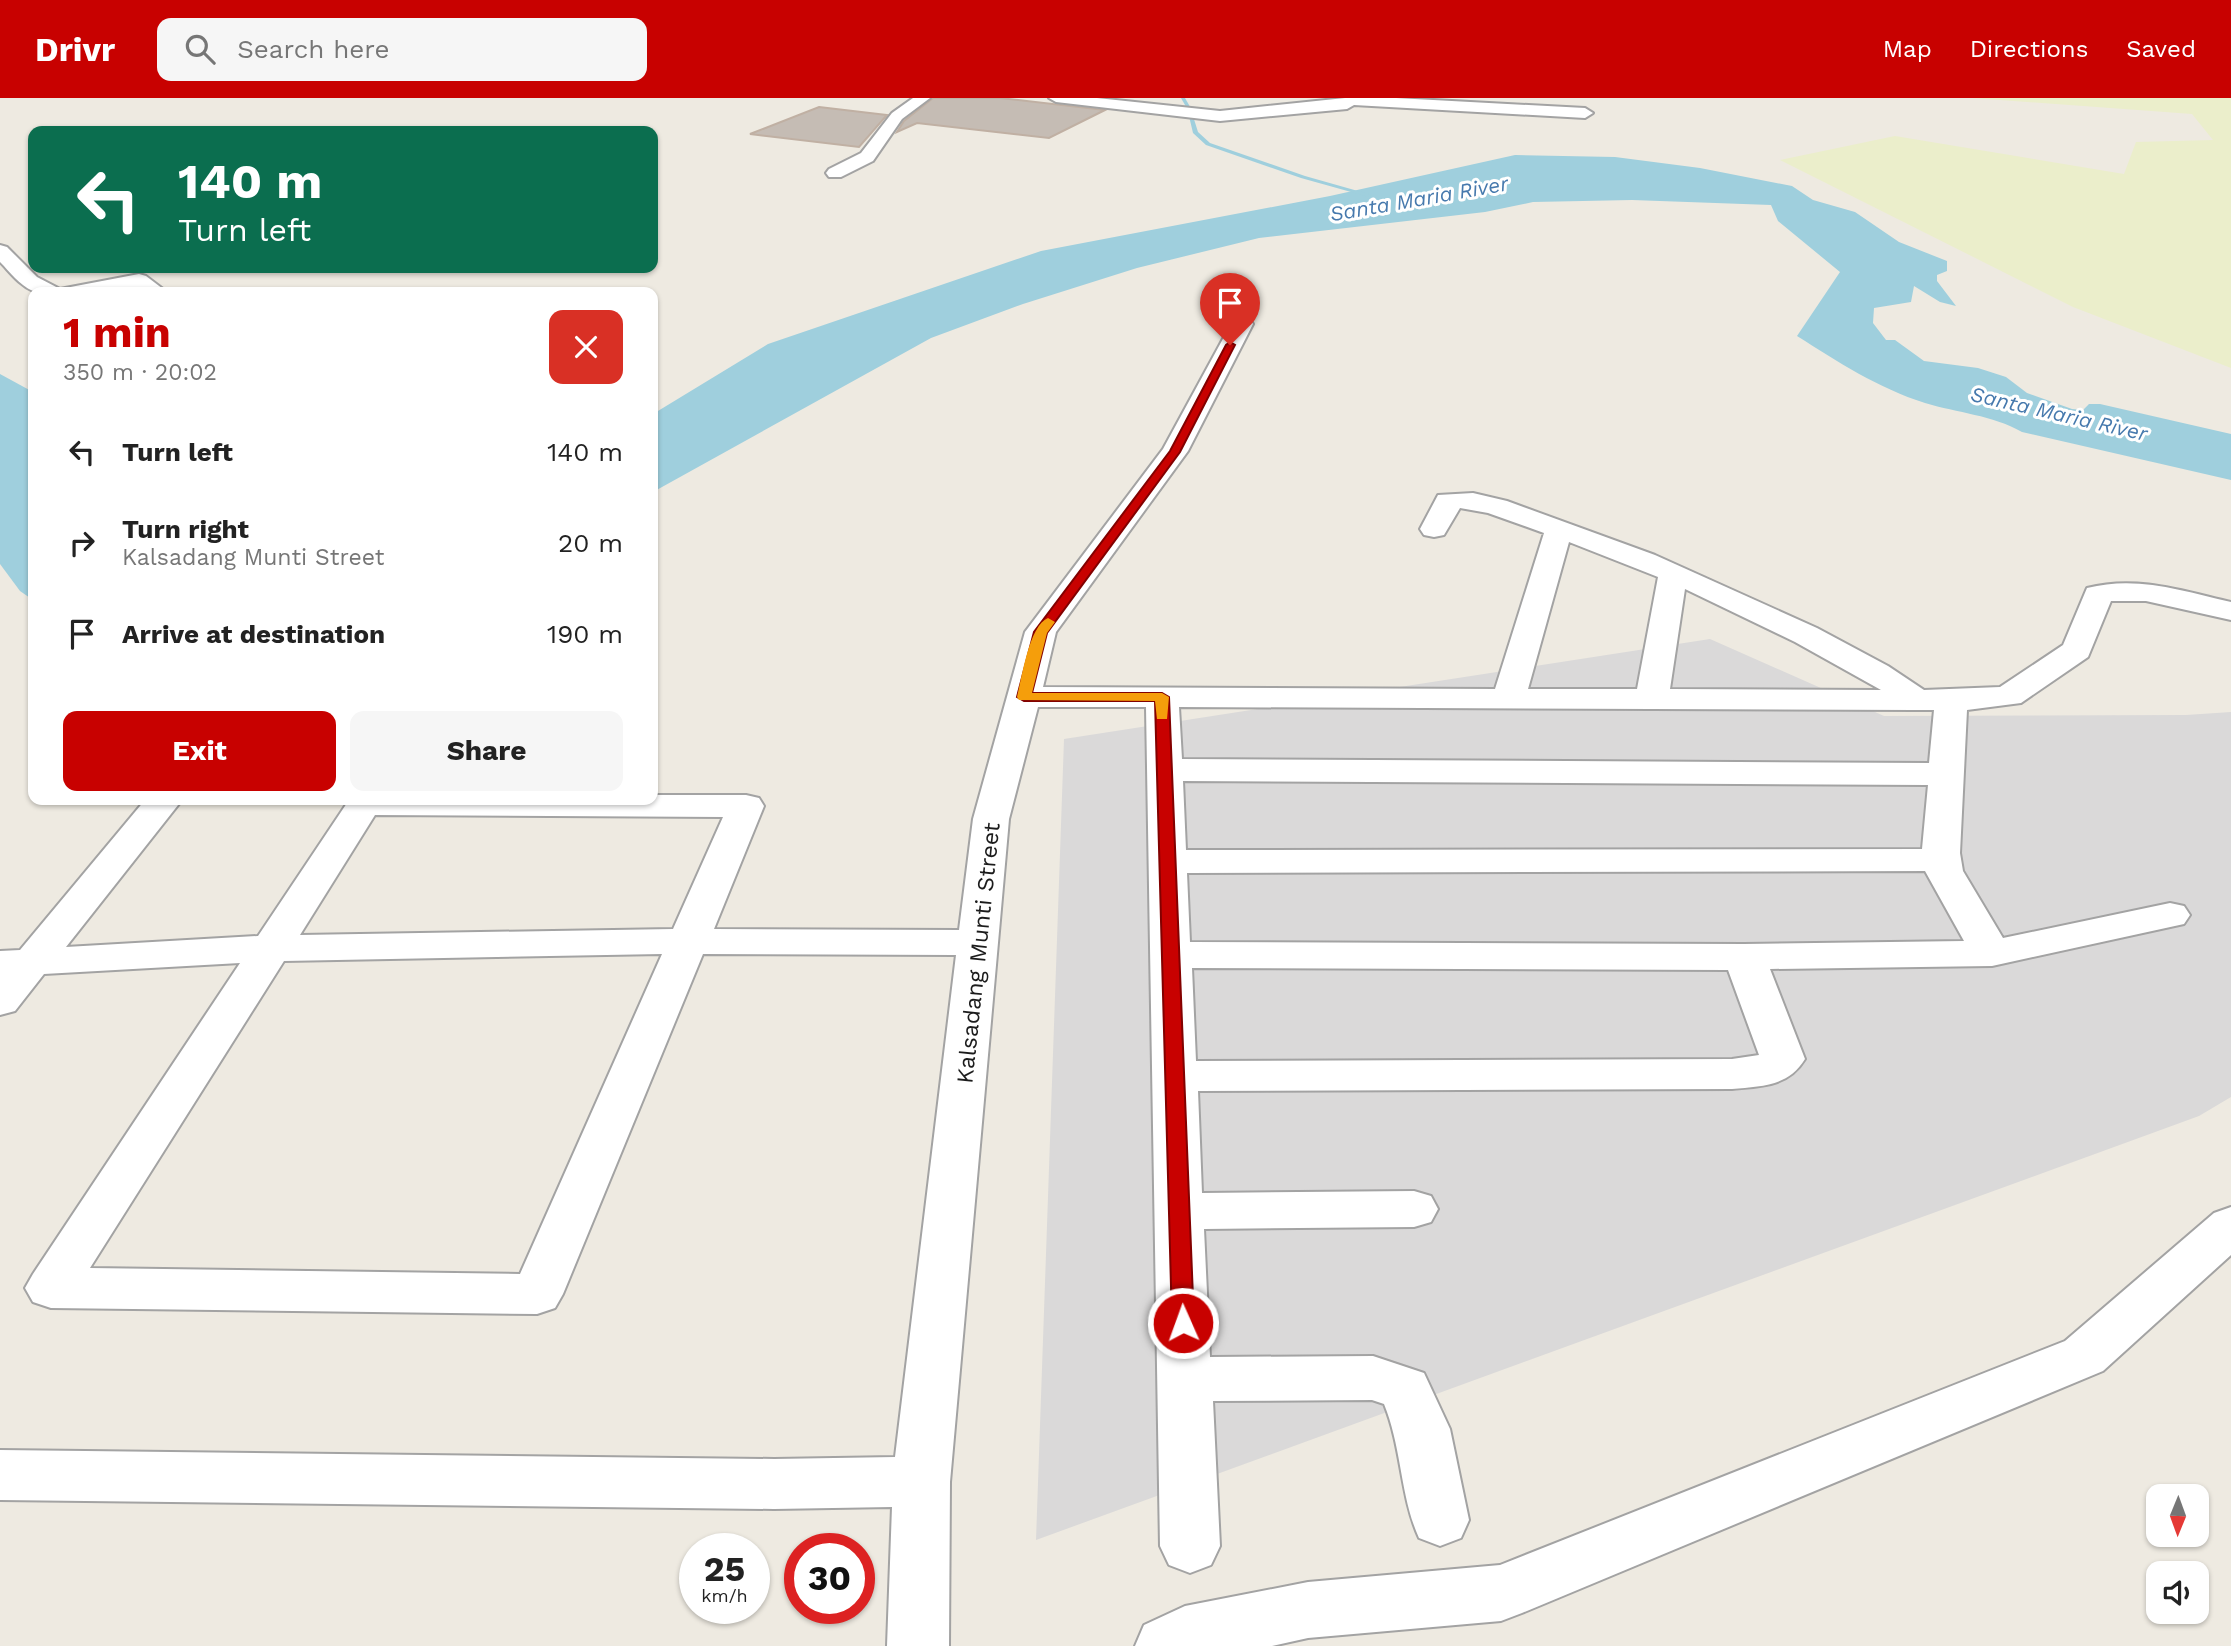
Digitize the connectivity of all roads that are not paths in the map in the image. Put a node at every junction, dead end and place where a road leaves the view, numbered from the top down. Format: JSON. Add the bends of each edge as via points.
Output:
{"nodes":[{"id":1,"x":923,"y":98,"type":"edge"},
{"id":2,"x":1056,"y":98,"type":"edge"},
{"id":3,"x":1351,"y":101,"type":"edge"},
{"id":4,"x":1585,"y":113,"type":"dead end"},
{"id":5,"x":1326,"y":120,"type":"dead end"},
{"id":6,"x":835,"y":173,"type":"dead end"},
{"id":7,"x":0,"y":251,"type":"edge"},
{"id":8,"x":41,"y":287,"type":"edge"},
{"id":9,"x":95,"y":287,"type":"edge"},
{"id":10,"x":151,"y":287,"type":"edge"},
{"id":11,"x":1241,"y":324,"type":"dead end"},
{"id":12,"x":1434,"y":529,"type":"dead end"},
{"id":13,"x":1559,"y":529,"type":"junction"},
{"id":14,"x":1673,"y":573,"type":"junction"},
{"id":15,"x":2231,"y":611,"type":"edge"},
{"id":16,"x":1024,"y":697,"type":"junction"},
{"id":17,"x":1162,"y":697,"type":"junction"},
{"id":18,"x":1510,"y":698,"type":"junction"},
{"id":19,"x":1652,"y":699,"type":"junction"},
{"id":20,"x":1934,"y":700,"type":"junction"},
{"id":21,"x":1164,"y":770,"type":"junction"},
{"id":22,"x":1948,"y":774,"type":"junction"},
{"id":23,"x":158,"y":805,"type":"edge"},
{"id":24,"x":363,"y":805,"type":"edge"},
{"id":25,"x":555,"y":805,"type":"edge"},
{"id":26,"x":1942,"y":860,"type":"junction"},
{"id":27,"x":1167,"y":862,"type":"junction"},
{"id":28,"x":2170,"y":915,"type":"dead end"},
{"id":29,"x":688,"y":941,"type":"junction"},
{"id":30,"x":979,"y":943,"type":"junction"},
{"id":31,"x":271,"y":948,"type":"junction"},
{"id":32,"x":1992,"y":953,"type":"junction"},
{"id":33,"x":1170,"y":955,"type":"junction"},
{"id":34,"x":1744,"y":957,"type":"junction"},
{"id":35,"x":16,"y":963,"type":"edge"},
{"id":36,"x":0,"y":1001,"type":"edge"},
{"id":37,"x":1174,"y":1076,"type":"junction"},
{"id":38,"x":1414,"y":1209,"type":"dead end"},
{"id":39,"x":1179,"y":1211,"type":"junction"},
{"id":40,"x":2231,"y":1226,"type":"edge"},
{"id":41,"x":1185,"y":1379,"type":"junction"},
{"id":42,"x":0,"y":1475,"type":"edge"},
{"id":43,"x":921,"y":1482,"type":"junction"},
{"id":44,"x":1440,"y":1520,"type":"dead end"},
{"id":45,"x":1190,"y":1546,"type":"dead end"},
{"id":46,"x":918,"y":1646,"type":"edge"},
{"id":47,"x":1166,"y":1646,"type":"edge"}],
"edges":[{"from":1,"to":6,"type":"street","via":[[897,116],[867,157]]},
{"from":2,"to":3,"type":"street","via":[[1220,116]]},
{"from":3,"to":4,"type":"street"},
{"from":3,"to":5,"type":"street"},
{"from":7,"to":8,"type":"street"},
{"from":9,"to":10,"type":"street","via":[[139,279]]},
{"from":11,"to":16,"type":"street","name":"Kalsadang Munti Street","via":[[1175,452],[1041,632]]},
{"from":12,"to":13,"type":"street","via":[[1448,501],[1461,499]]},
{"from":13,"to":14,"type":"street"},
{"from":13,"to":18,"type":"street"},
{"from":14,"to":19,"type":"street"},
{"from":14,"to":20,"type":"street"},
{"from":15,"to":20,"type":"street","via":[[2132,590],[2098,594],[2077,650],[2009,696]]},
{"from":16,"to":17,"type":"street"},
{"from":16,"to":30,"type":"street","name":"Kalsadang Munti Street","via":[[991,819]]},
{"from":17,"to":18,"type":"street"},
{"from":17,"to":21,"type":"street"},
{"from":18,"to":19,"type":"street"},
{"from":19,"to":20,"type":"street"},
{"from":20,"to":22,"type":"street"},
{"from":21,"to":22,"type":"street"},
{"from":21,"to":27,"type":"street"},
{"from":22,"to":26,"type":"street"},
{"from":23,"to":35,"type":"street"},
{"from":24,"to":31,"type":"street"},
{"from":25,"to":29,"type":"street","via":[[746,806]]},
{"from":26,"to":27,"type":"street"},
{"from":26,"to":32,"type":"street"},
{"from":27,"to":33,"type":"street"},
{"from":28,"to":32,"type":"street"},
{"from":29,"to":30,"type":"street"},
{"from":29,"to":31,"type":"street"},
{"from":29,"to":31,"type":"street","via":[[537,1294],[51,1288]]},
{"from":30,"to":43,"type":"street","name":"Kalsadang Munti Street"},
{"from":31,"to":35,"type":"street"},
{"from":32,"to":34,"type":"street"},
{"from":33,"to":34,"type":"street"},
{"from":33,"to":37,"type":"street"},
{"from":34,"to":37,"type":"street","via":[[1783,1059],[1769,1070],[1732,1074]]},
{"from":35,"to":36,"type":"street"},
{"from":37,"to":39,"type":"street"},
{"from":38,"to":39,"type":"street"},
{"from":39,"to":41,"type":"street"},
{"from":40,"to":47,"type":"street","via":[[2084,1356],[1501,1593],[1308,1610],[1185,1635]]},
{"from":41,"to":44,"type":"street","via":[[1373,1378],[1405,1389],[1422,1429]]},
{"from":41,"to":45,"type":"street"},
{"from":42,"to":43,"type":"street"},
{"from":43,"to":46,"type":"street","name":"Kalsadang Munti Street"}]}
